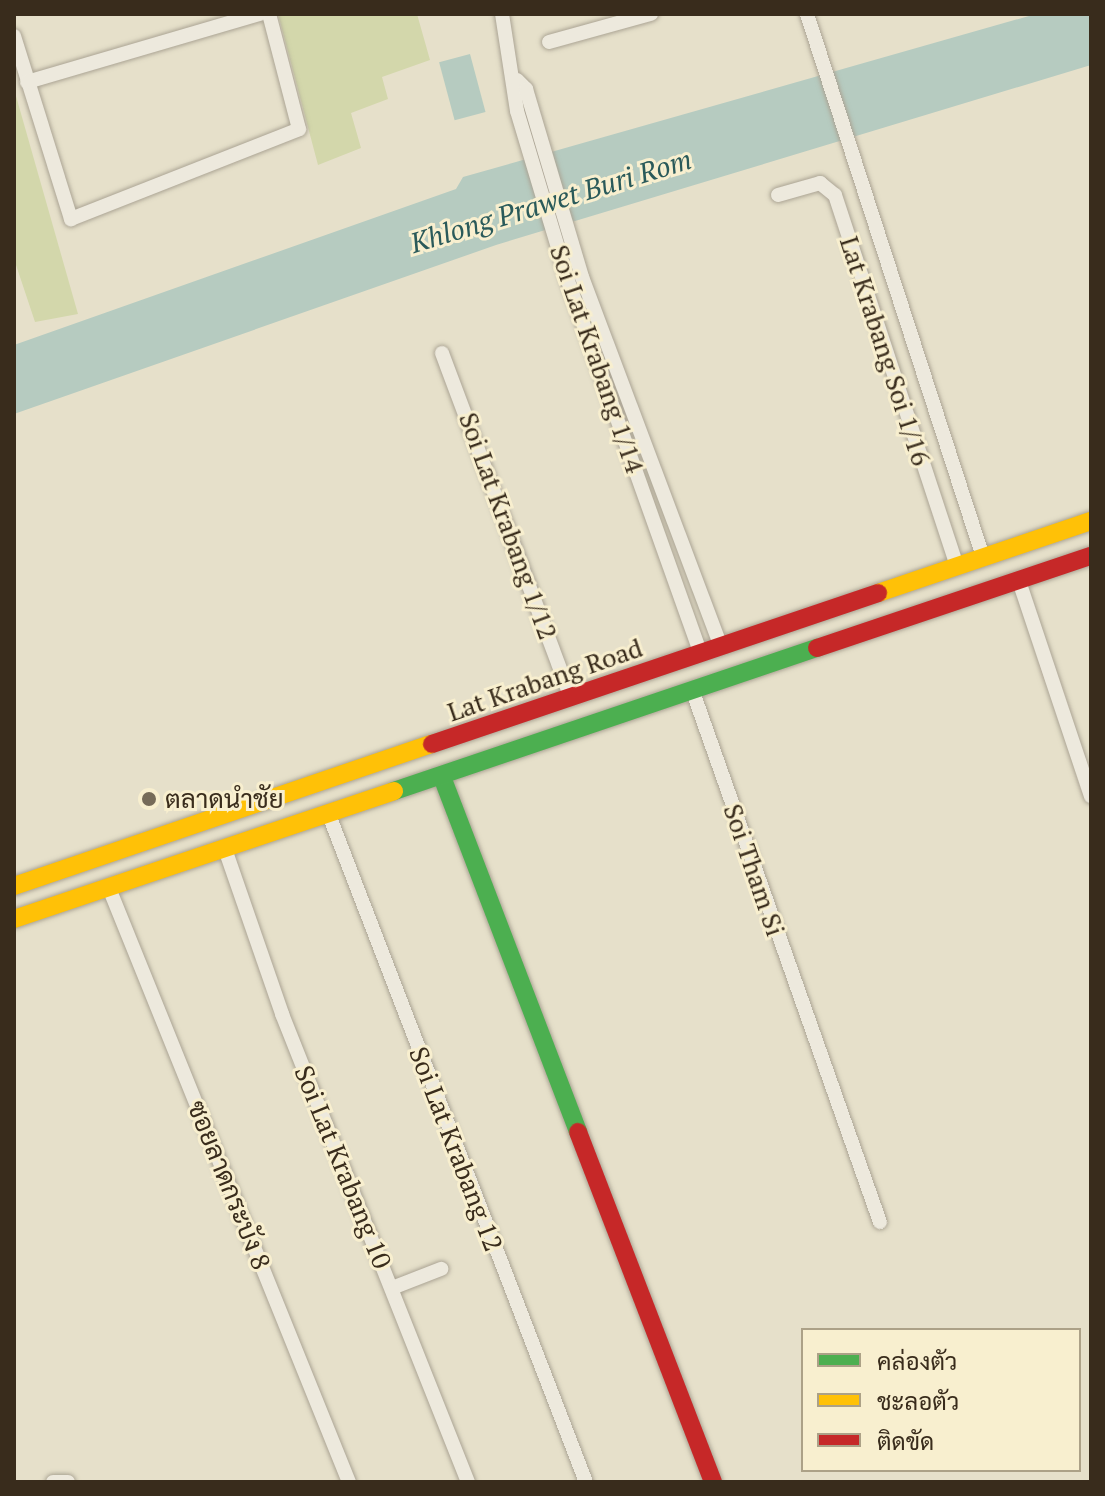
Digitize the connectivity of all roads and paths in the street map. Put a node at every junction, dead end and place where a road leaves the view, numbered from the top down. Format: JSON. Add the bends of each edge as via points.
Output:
{"nodes":[{"id":1,"x":260,"y":14,"type":"edge"},
{"id":2,"x":269,"y":14,"type":"edge"},
{"id":3,"x":502,"y":14,"type":"edge"},
{"id":4,"x":651,"y":14,"type":"edge"},
{"id":5,"x":807,"y":18,"type":"edge"},
{"id":6,"x":14,"y":36,"type":"edge"},
{"id":7,"x":549,"y":42,"type":"dead end"},
{"id":8,"x":27,"y":82,"type":"junction"},
{"id":9,"x":778,"y":195,"type":"dead end"},
{"id":10,"x":575,"y":279,"type":"junction"},
{"id":11,"x":602,"y":329,"type":"junction"},
{"id":12,"x":586,"y":334,"type":"junction"},
{"id":13,"x":442,"y":353,"type":"dead end"},
{"id":14,"x":659,"y":480,"type":"junction"},
{"id":15,"x":640,"y":487,"type":"junction"},
{"id":16,"x":1091,"y":521,"type":"edge"},
{"id":17,"x":1091,"y":556,"type":"edge"},
{"id":18,"x":983,"y":557,"type":"junction"},
{"id":19,"x":957,"y":566,"type":"junction"},
{"id":20,"x":1019,"y":581,"type":"junction"},
{"id":21,"x":721,"y":647,"type":"junction"},
{"id":22,"x":701,"y":654,"type":"junction"},
{"id":23,"x":733,"y":679,"type":"junction"},
{"id":24,"x":713,"y":686,"type":"junction"},
{"id":25,"x":693,"y":692,"type":"junction"},
{"id":26,"x":571,"y":698,"type":"junction"},
{"id":27,"x":442,"y":777,"type":"junction"},
{"id":28,"x":1091,"y":796,"type":"edge"},
{"id":29,"x":329,"y":815,"type":"junction"},
{"id":30,"x":225,"y":849,"type":"junction"},
{"id":31,"x":14,"y":886,"type":"edge"},
{"id":32,"x":109,"y":888,"type":"junction"},
{"id":33,"x":14,"y":919,"type":"edge"},
{"id":34,"x":880,"y":1222,"type":"dead end"},
{"id":35,"x":441,"y":1269,"type":"dead end"},
{"id":36,"x":392,"y":1288,"type":"junction"},
{"id":37,"x":53,"y":1482,"type":"edge"},
{"id":38,"x":68,"y":1482,"type":"edge"},
{"id":39,"x":349,"y":1482,"type":"edge"},
{"id":40,"x":468,"y":1482,"type":"edge"},
{"id":41,"x":586,"y":1482,"type":"edge"},
{"id":42,"x":713,"y":1482,"type":"edge"}],
"edges":[{"from":1,"to":8,"type":"street"},
{"from":2,"to":8,"type":"street","via":[[299,129],[71,219]]},
{"from":3,"to":10,"type":"street","via":[[524,109]]},
{"from":4,"to":7,"type":"street"},
{"from":5,"to":18,"type":"street"},
{"from":6,"to":8,"type":"street"},
{"from":9,"to":19,"type":"street","name":"Lat Krabang Soi 1/16","via":[[820,183],[835,195]]},
{"from":10,"to":11,"type":"street"},
{"from":10,"to":12,"type":"street","name":"Soi Lat Krabang 1/14"},
{"from":11,"to":12,"type":"street"},
{"from":11,"to":14,"type":"street"},
{"from":12,"to":15,"type":"street","name":"Soi Lat Krabang 1/14"},
{"from":13,"to":26,"type":"street","name":"Soi Lat Krabang 1/12"},
{"from":14,"to":15,"type":"street"},
{"from":14,"to":21,"type":"street"},
{"from":15,"to":22,"type":"street","name":"Soi Lat Krabang 1/14"},
{"from":16,"to":18,"type":"main road","name":"Lat Krabang Road"},
{"from":17,"to":20,"type":"main road"},
{"from":18,"to":19,"type":"main road","name":"Lat Krabang Road"},
{"from":19,"to":21,"type":"main road","name":"Lat Krabang Road"},
{"from":20,"to":23,"type":"main road"},
{"from":20,"to":28,"type":"street"},
{"from":21,"to":22,"type":"main road","name":"Lat Krabang Road"},
{"from":21,"to":23,"type":"main road"},
{"from":22,"to":24,"type":"main road"},
{"from":22,"to":26,"type":"main road","name":"Lat Krabang Road"},
{"from":23,"to":24,"type":"main road"},
{"from":24,"to":25,"type":"main road"},
{"from":25,"to":27,"type":"main road"},
{"from":25,"to":34,"type":"street","name":"Soi Tham Si","via":[[814,1048]]},
{"from":26,"to":31,"type":"main road","name":"Lat Krabang Road"},
{"from":27,"to":29,"type":"main road"},
{"from":27,"to":42,"type":"main road"},
{"from":29,"to":30,"type":"main road"},
{"from":29,"to":41,"type":"street","name":"Soi Lat Krabang 12"},
{"from":30,"to":32,"type":"main road"},
{"from":30,"to":36,"type":"street","name":"Soi Lat Krabang 10"},
{"from":32,"to":33,"type":"main road"},
{"from":32,"to":39,"type":"street","name":"ซอยลาดกระบัง 8"},
{"from":35,"to":36,"type":"street"},
{"from":36,"to":40,"type":"street","name":"Soi Lat Krabang 10"},
{"from":37,"to":38,"type":"street"}]}
